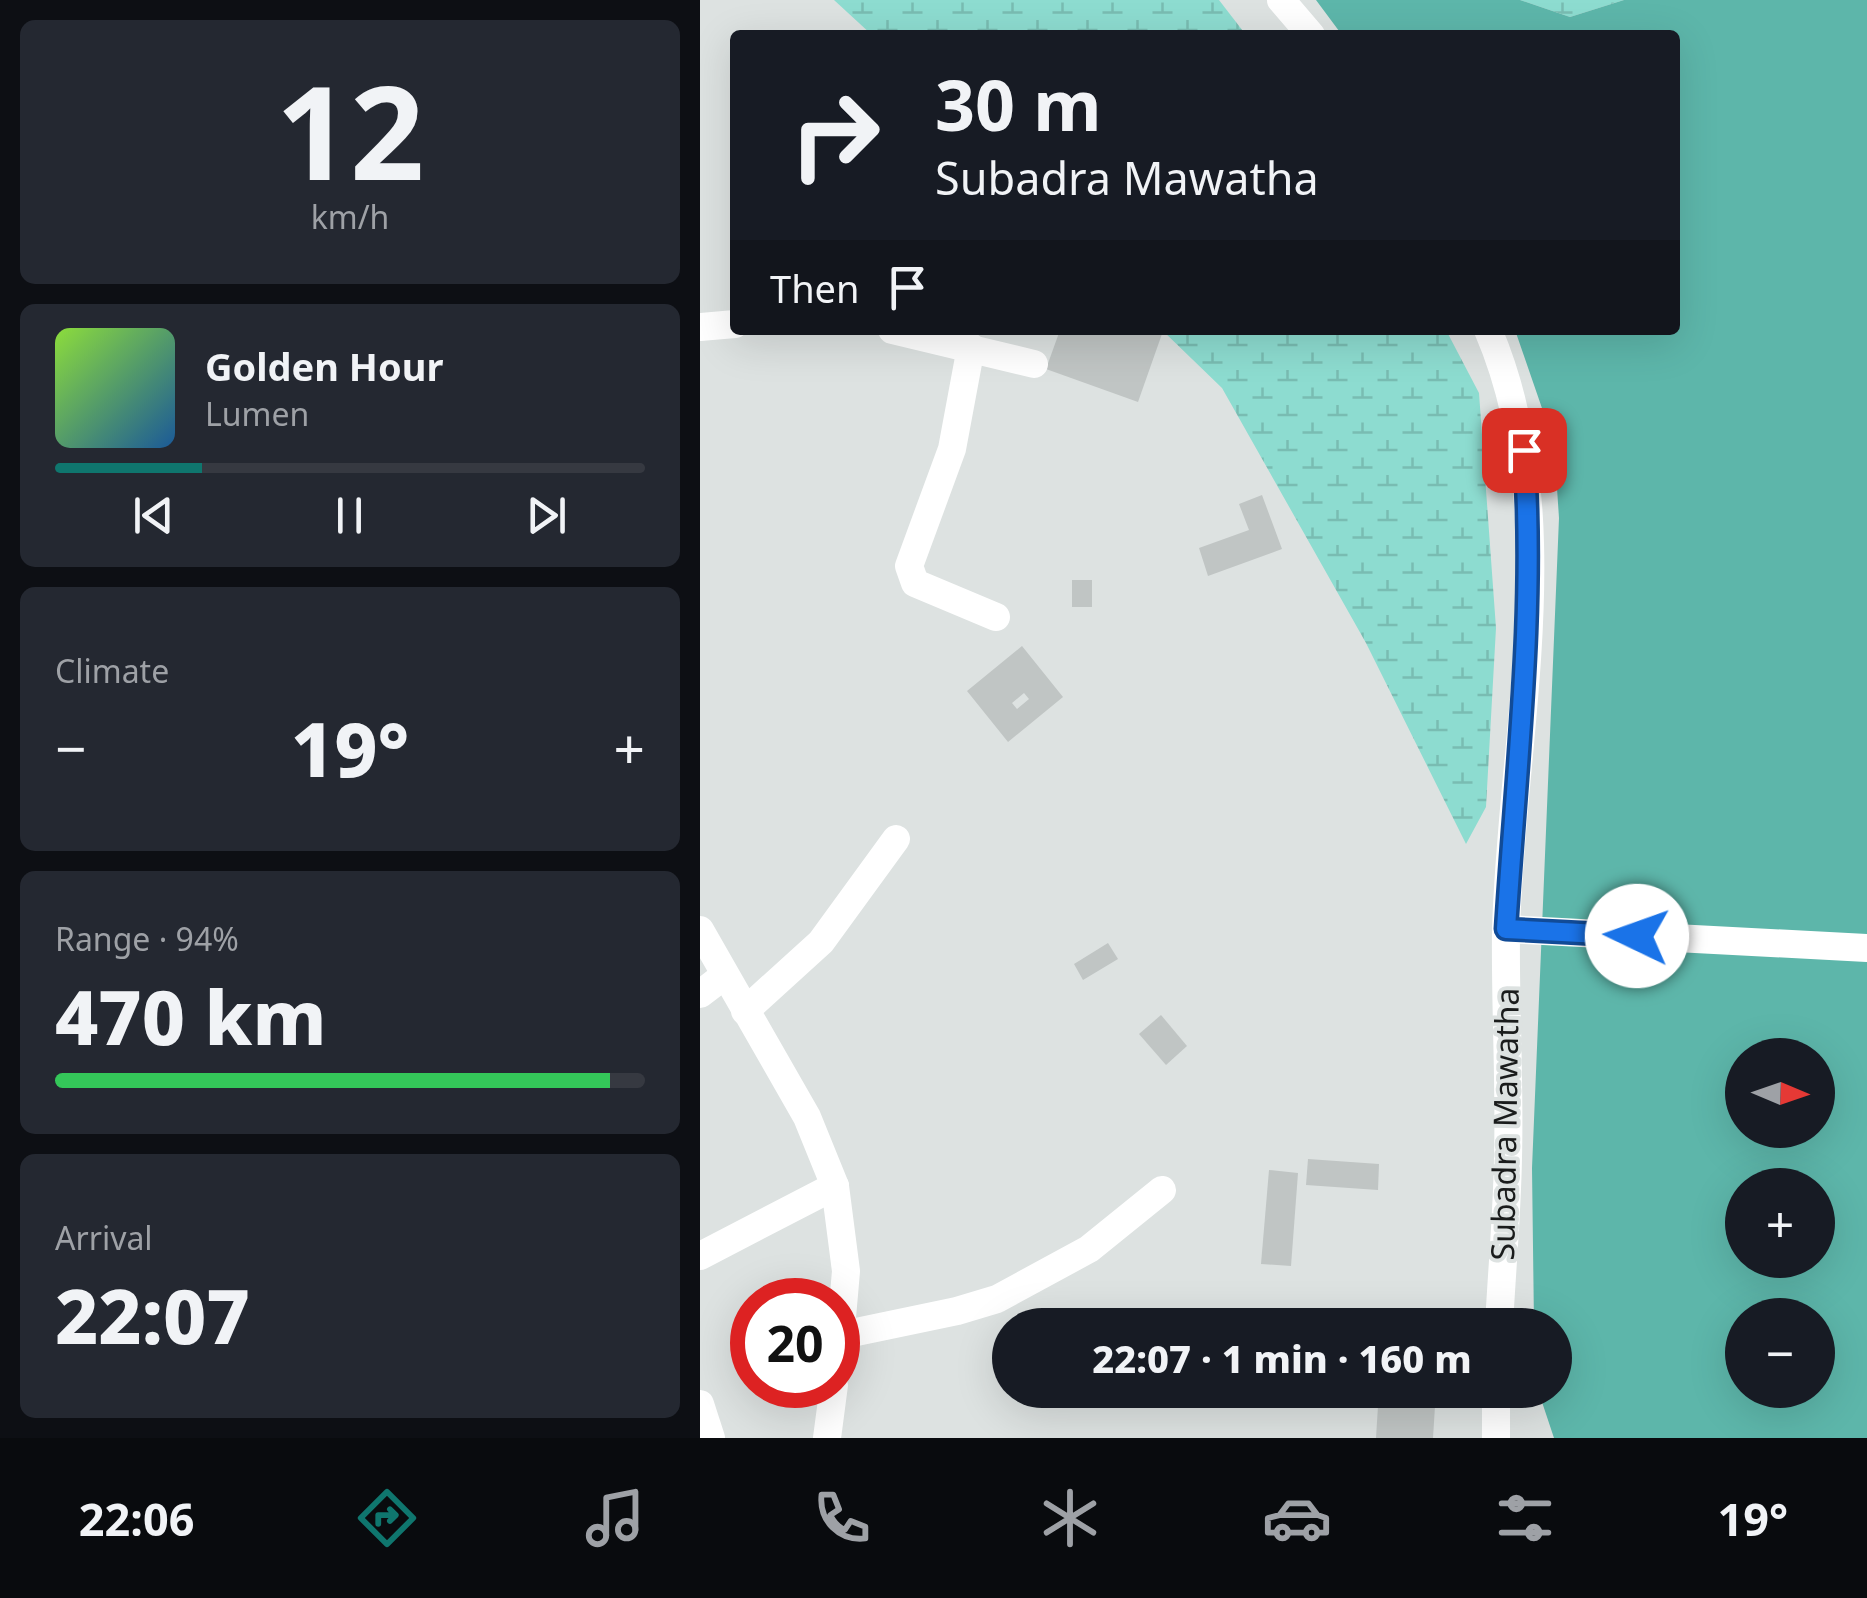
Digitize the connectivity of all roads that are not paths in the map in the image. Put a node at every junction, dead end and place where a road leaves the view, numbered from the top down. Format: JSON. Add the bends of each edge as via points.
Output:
{"nodes":[{"id":1,"x":1281,"y":0,"type":"edge"},
{"id":2,"x":1306,"y":30,"type":"edge"},
{"id":3,"x":730,"y":324,"type":"edge"},
{"id":4,"x":700,"y":327,"type":"edge"},
{"id":5,"x":915,"y":335,"type":"edge"},
{"id":6,"x":1490,"y":335,"type":"edge"},
{"id":7,"x":970,"y":347,"type":"junction"},
{"id":8,"x":1034,"y":364,"type":"dead end"},
{"id":9,"x":996,"y":617,"type":"dead end"},
{"id":10,"x":896,"y":839,"type":"dead end"},
{"id":11,"x":700,"y":930,"type":"edge"},
{"id":12,"x":1514,"y":930,"type":"junction"},
{"id":13,"x":1867,"y":948,"type":"edge"},
{"id":14,"x":725,"y":975,"type":"junction"},
{"id":15,"x":700,"y":994,"type":"edge"},
{"id":16,"x":745,"y":1012,"type":"junction"},
{"id":17,"x":836,"y":1186,"type":"junction"},
{"id":18,"x":1162,"y":1190,"type":"dead end"},
{"id":19,"x":700,"y":1256,"type":"edge"},
{"id":20,"x":846,"y":1278,"type":"edge"},
{"id":21,"x":1500,"y":1308,"type":"edge"},
{"id":22,"x":860,"y":1331,"type":"edge"},
{"id":23,"x":700,"y":1404,"type":"edge"},
{"id":24,"x":831,"y":1408,"type":"edge"},
{"id":25,"x":1496,"y":1408,"type":"edge"},
{"id":26,"x":711,"y":1438,"type":"edge"},
{"id":27,"x":827,"y":1438,"type":"edge"},
{"id":28,"x":1496,"y":1438,"type":"edge"}],
"edges":[{"from":1,"to":2,"type":"street"},
{"from":3,"to":4,"type":"street"},
{"from":5,"to":7,"type":"street"},
{"from":6,"to":12,"type":"street","name":"Subadra Mawatha","via":[[1524,450],[1528,516]]},
{"from":7,"to":8,"type":"street"},
{"from":7,"to":9,"type":"street","via":[[952,449],[909,566],[915,583]]},
{"from":10,"to":16,"type":"street","via":[[821,942]]},
{"from":11,"to":14,"type":"street"},
{"from":12,"to":13,"type":"street"},
{"from":12,"to":21,"type":"street","name":"Subadra Mawatha"},
{"from":14,"to":15,"type":"street"},
{"from":14,"to":16,"type":"street"},
{"from":16,"to":17,"type":"street","via":[[807,1117]]},
{"from":17,"to":19,"type":"street"},
{"from":17,"to":20,"type":"street"},
{"from":18,"to":22,"type":"street","via":[[1089,1249],[997,1298]]},
{"from":23,"to":26,"type":"street"},
{"from":24,"to":27,"type":"street"},
{"from":25,"to":28,"type":"street"}]}
